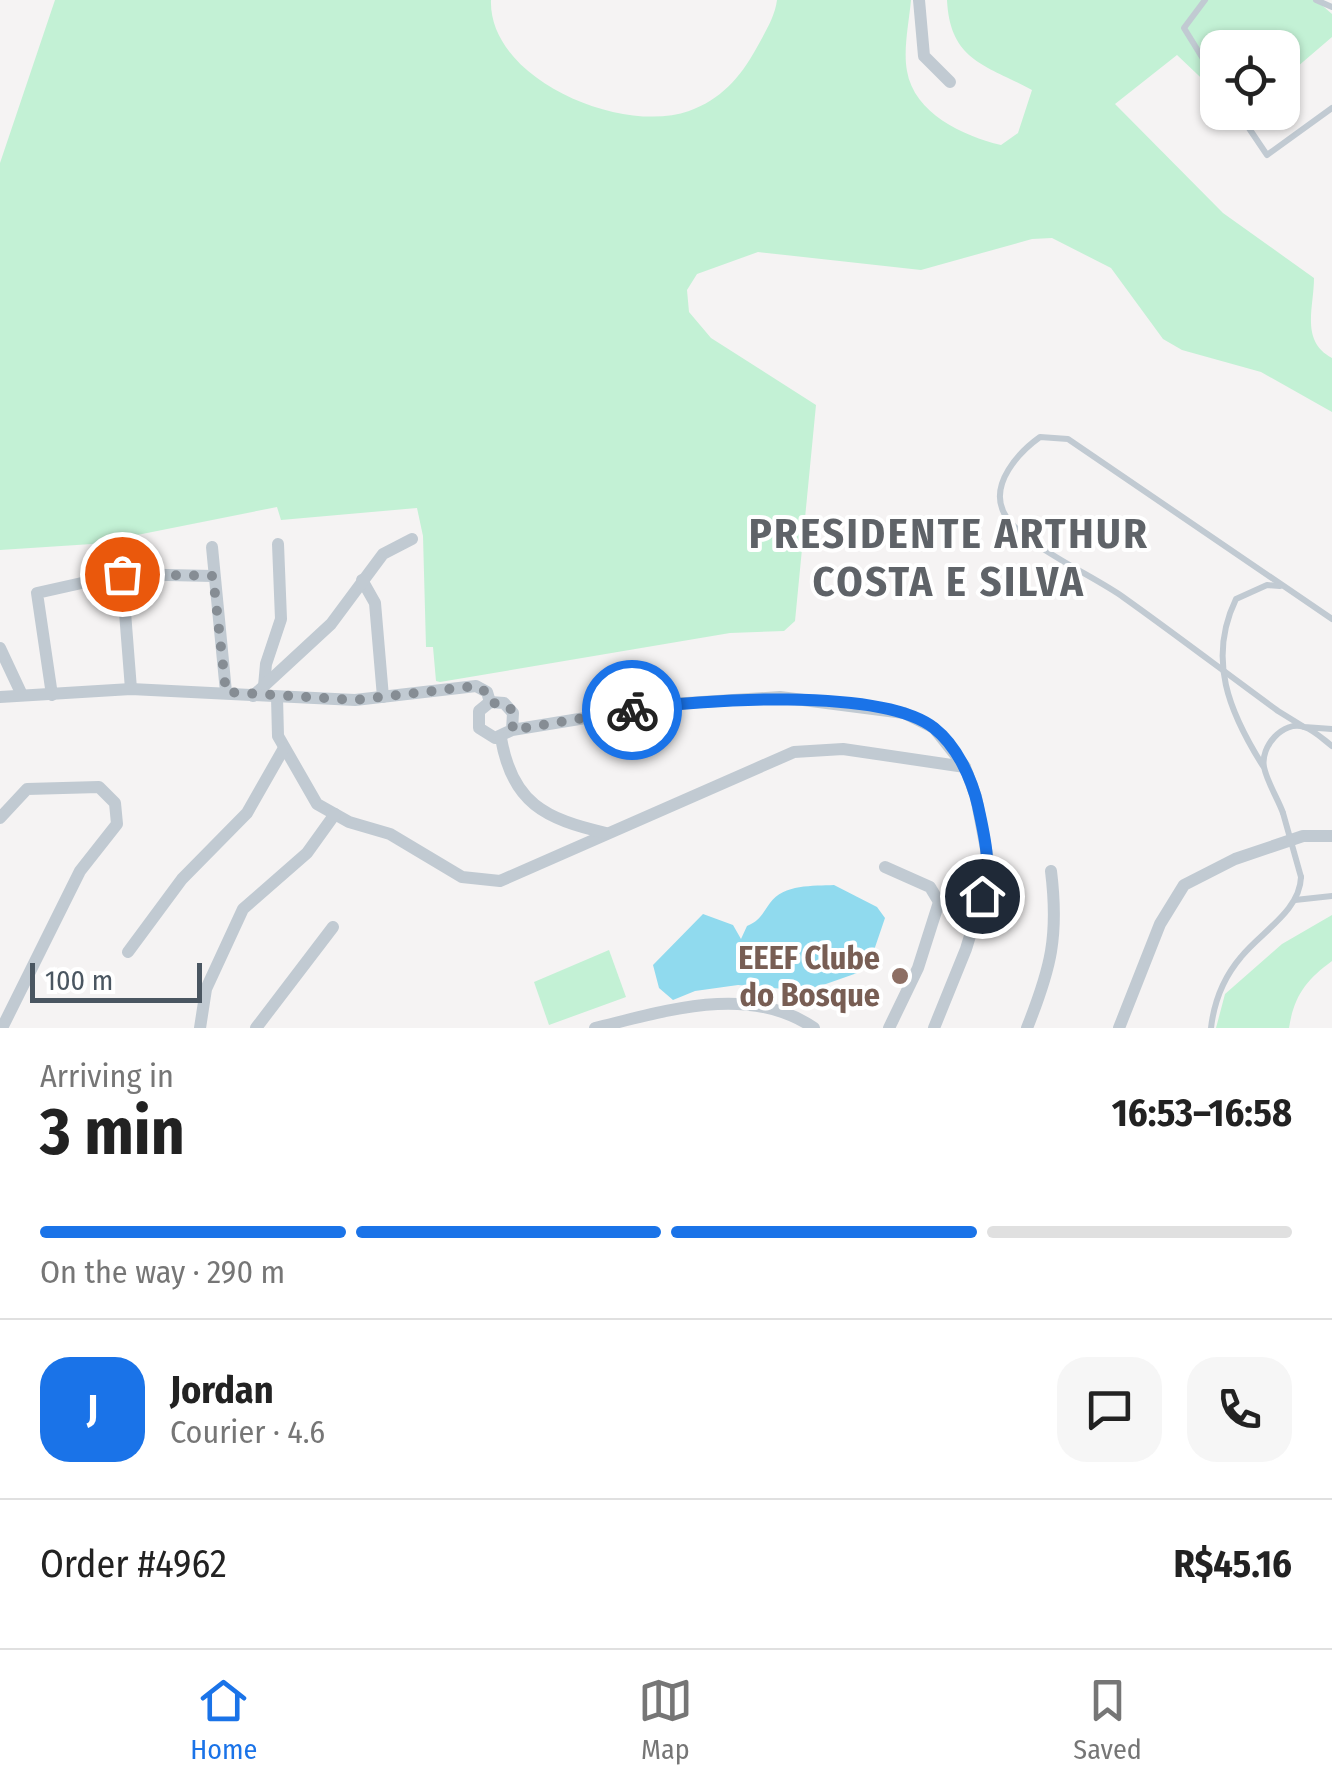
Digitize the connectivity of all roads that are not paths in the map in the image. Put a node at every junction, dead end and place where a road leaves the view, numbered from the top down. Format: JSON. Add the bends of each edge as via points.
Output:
{"nodes":[{"id":1,"x":918,"y":0,"type":"edge"},
{"id":2,"x":1205,"y":0,"type":"edge"},
{"id":3,"x":1316,"y":0,"type":"edge"},
{"id":4,"x":1332,"y":8,"type":"edge"},
{"id":5,"x":1200,"y":54,"type":"edge"},
{"id":6,"x":950,"y":82,"type":"dead end"},
{"id":7,"x":1332,"y":108,"type":"edge"},
{"id":8,"x":1250,"y":130,"type":"edge"},
{"id":9,"x":412,"y":539,"type":"dead end"},
{"id":10,"x":278,"y":544,"type":"dead end"},
{"id":11,"x":212,"y":547,"type":"dead end"},
{"id":12,"x":122,"y":574,"type":"junction"},
{"id":13,"x":213,"y":576,"type":"junction"},
{"id":14,"x":362,"y":580,"type":"junction"},
{"id":15,"x":1286,"y":588,"type":"junction"},
{"id":16,"x":1332,"y":619,"type":"edge"},
{"id":17,"x":0,"y":648,"type":"edge"},
{"id":18,"x":1222,"y":673,"type":"junction"},
{"id":19,"x":131,"y":689,"type":"junction"},
{"id":20,"x":258,"y":691,"type":"junction"},
{"id":21,"x":226,"y":692,"type":"junction"},
{"id":22,"x":22,"y":695,"type":"junction"},
{"id":23,"x":52,"y":695,"type":"junction"},
{"id":24,"x":0,"y":696,"type":"edge"},
{"id":25,"x":277,"y":697,"type":"junction"},
{"id":26,"x":383,"y":697,"type":"junction"},
{"id":27,"x":490,"y":702,"type":"junction"},
{"id":28,"x":1304,"y":727,"type":"junction"},
{"id":29,"x":1332,"y":729,"type":"edge"},
{"id":30,"x":507,"y":734,"type":"junction"},
{"id":31,"x":1332,"y":746,"type":"edge"},
{"id":32,"x":284,"y":748,"type":"junction"},
{"id":33,"x":1263,"y":766,"type":"junction"},
{"id":34,"x":965,"y":767,"type":"junction"},
{"id":35,"x":335,"y":814,"type":"junction"},
{"id":36,"x":0,"y":818,"type":"edge"},
{"id":37,"x":606,"y":833,"type":"junction"},
{"id":38,"x":1332,"y":836,"type":"edge"},
{"id":39,"x":886,"y":867,"type":"dead end"},
{"id":40,"x":1051,"y":871,"type":"dead end"},
{"id":41,"x":1332,"y":896,"type":"edge"},
{"id":42,"x":1294,"y":900,"type":"junction"},
{"id":43,"x":332,"y":927,"type":"dead end"},
{"id":44,"x":128,"y":952,"type":"dead end"},
{"id":45,"x":890,"y":1027,"type":"edge"},
{"id":46,"x":2,"y":1028,"type":"edge"},
{"id":47,"x":200,"y":1028,"type":"edge"},
{"id":48,"x":256,"y":1028,"type":"edge"},
{"id":49,"x":595,"y":1028,"type":"edge"},
{"id":50,"x":814,"y":1028,"type":"edge"},
{"id":51,"x":934,"y":1028,"type":"edge"},
{"id":52,"x":1027,"y":1028,"type":"edge"},
{"id":53,"x":1118,"y":1028,"type":"edge"},
{"id":54,"x":1211,"y":1028,"type":"edge"}],
"edges":[{"from":1,"to":6,"type":"street","via":[[924,56]]},
{"from":2,"to":5,"type":"lane","via":[[1184,28]]},
{"from":3,"to":4,"type":"lane"},
{"from":7,"to":8,"type":"lane","via":[[1267,155]]},
{"from":9,"to":14,"type":"street","via":[[383,554]]},
{"from":10,"to":20,"type":"street","via":[[281,619]]},
{"from":11,"to":13,"type":"street"},
{"from":12,"to":13,"type":"street"},
{"from":12,"to":19,"type":"street"},
{"from":12,"to":23,"type":"street","via":[[37,593]]},
{"from":13,"to":21,"type":"street"},
{"from":14,"to":20,"type":"street","via":[[332,624]]},
{"from":14,"to":26,"type":"street","via":[[375,604]]},
{"from":15,"to":16,"type":"lane"},
{"from":15,"to":18,"type":"lane","via":[[1267,584],[1236,599],[1220,644]]},
{"from":15,"to":18,"type":"lane","via":[[1068,439],[1040,436],[1013,461],[1000,494],[1016,528],[1122,596]]},
{"from":17,"to":22,"type":"street"},
{"from":18,"to":28,"type":"lane"},
{"from":18,"to":33,"type":"lane"},
{"from":19,"to":21,"type":"street"},
{"from":19,"to":23,"type":"street"},
{"from":20,"to":21,"type":"street"},
{"from":20,"to":25,"type":"street"},
{"from":22,"to":23,"type":"street"},
{"from":22,"to":24,"type":"street"},
{"from":25,"to":26,"type":"street"},
{"from":25,"to":32,"type":"street"},
{"from":26,"to":27,"type":"street","via":[[476,686]]},
{"from":27,"to":30,"type":"street","via":[[510,707],[514,720]]},
{"from":27,"to":30,"type":"street","via":[[479,711],[479,728],[488,737]]},
{"from":28,"to":29,"type":"lane"},
{"from":28,"to":31,"type":"lane"},
{"from":28,"to":33,"type":"lane","via":[[1276,735]]},
{"from":30,"to":34,"type":"street","via":[[671,704],[780,697],[904,713],[934,728]]},
{"from":30,"to":37,"type":"street","via":[[506,769],[532,807]]},
{"from":32,"to":35,"type":"street","via":[[317,804]]},
{"from":32,"to":44,"type":"street","via":[[247,813],[182,878]]},
{"from":33,"to":42,"type":"lane","bridge":true,"via":[[1301,877]]},
{"from":34,"to":37,"type":"street","via":[[842,749],[794,752]]},
{"from":34,"to":51,"type":"street","via":[[990,870]]},
{"from":35,"to":37,"type":"street","via":[[390,834],[462,877],[500,881]]},
{"from":35,"to":47,"type":"street","via":[[308,852],[244,908],[206,988]]},
{"from":36,"to":46,"type":"street","via":[[27,789],[99,787],[116,803],[116,824],[80,872]]},
{"from":38,"to":53,"type":"street","via":[[1303,836],[1235,859],[1174,896]]},
{"from":39,"to":45,"type":"street","via":[[930,887],[939,902]]},
{"from":40,"to":52,"type":"street","via":[[1051,968]]},
{"from":41,"to":42,"type":"lane"},
{"from":42,"to":54,"type":"lane","via":[[1225,981]]},
{"from":43,"to":48,"type":"street"},
{"from":49,"to":50,"type":"street","via":[[744,1002]]}]}
